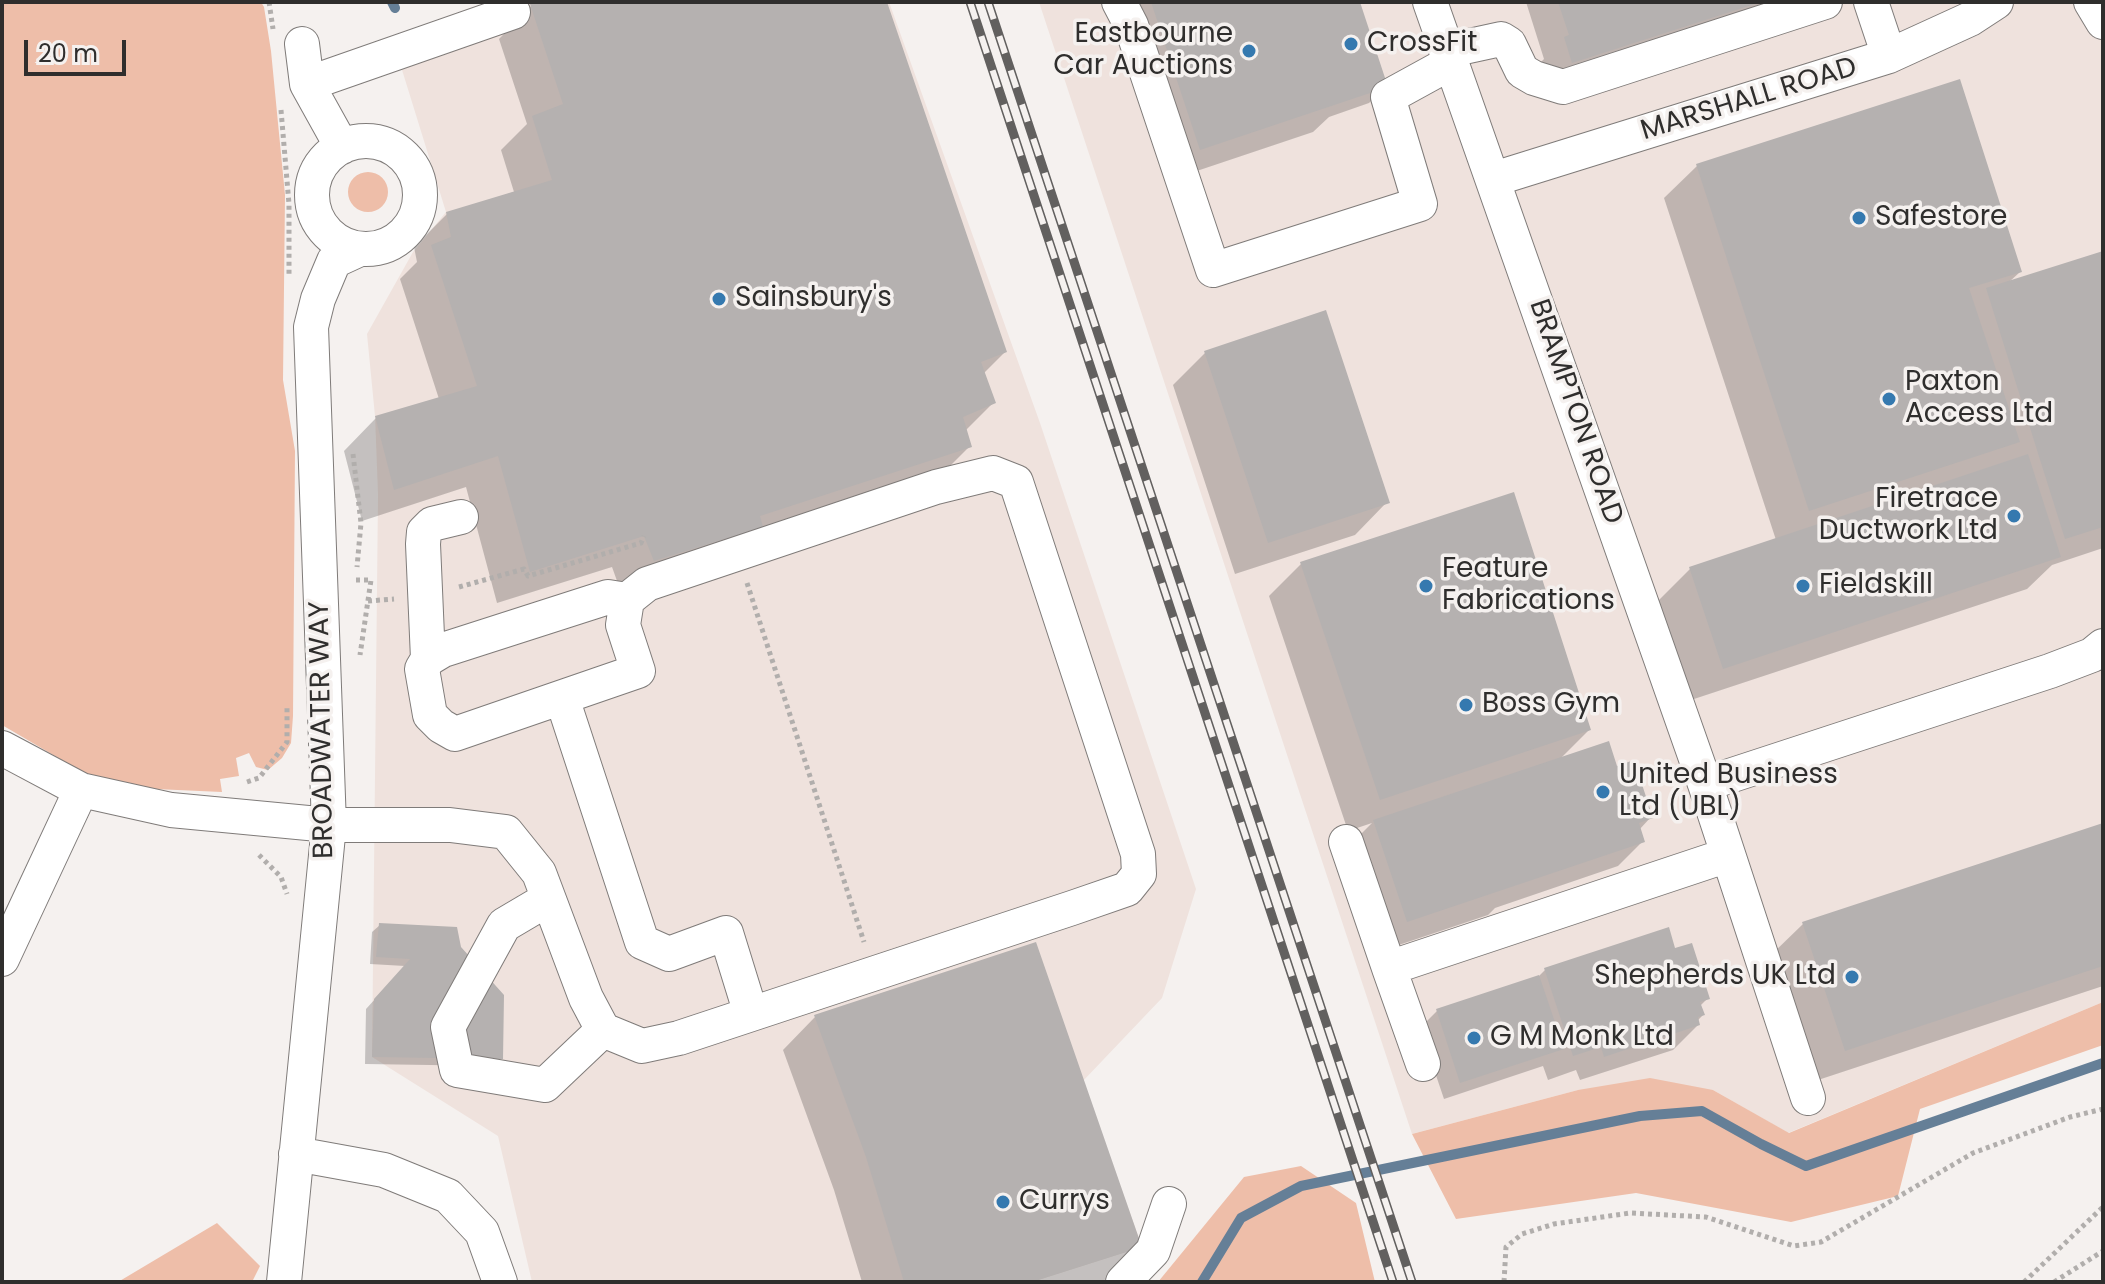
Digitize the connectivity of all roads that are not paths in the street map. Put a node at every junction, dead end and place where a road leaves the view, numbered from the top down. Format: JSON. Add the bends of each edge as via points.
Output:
{"nodes":[{"id":1,"x":1119,"y":2,"type":"edge"},
{"id":2,"x":1430,"y":2,"type":"edge"},
{"id":3,"x":1825,"y":2,"type":"edge"},
{"id":4,"x":1871,"y":2,"type":"edge"},
{"id":5,"x":1996,"y":2,"type":"edge"},
{"id":6,"x":2091,"y":2,"type":"edge"},
{"id":7,"x":513,"y":12,"type":"dead end"},
{"id":8,"x":2103,"y":22,"type":"edge"},
{"id":9,"x":288,"y":37,"type":"road end"},
{"id":10,"x":1889,"y":56,"type":"junction"},
{"id":11,"x":1448,"y":57,"type":"junction"},
{"id":12,"x":307,"y":84,"type":"junction"},
{"id":13,"x":342,"y":147,"type":"junction"},
{"id":14,"x":1494,"y":179,"type":"junction"},
{"id":15,"x":360,"y":249,"type":"junction"},
{"id":16,"x":461,"y":517,"type":"dead end"},
{"id":17,"x":627,"y":600,"type":"junction"},
{"id":18,"x":2103,"y":646,"type":"edge"},
{"id":19,"x":428,"y":659,"type":"junction"},
{"id":20,"x":562,"y":698,"type":"junction"},
{"id":21,"x":2,"y":748,"type":"edge"},
{"id":22,"x":1705,"y":784,"type":"junction"},
{"id":23,"x":81,"y":790,"type":"junction"},
{"id":24,"x":329,"y":825,"type":"junction"},
{"id":25,"x":1346,"y":842,"type":"dead end"},
{"id":26,"x":1728,"y":855,"type":"junction"},
{"id":27,"x":548,"y":899,"type":"junction"},
{"id":28,"x":2,"y":959,"type":"edge"},
{"id":29,"x":1389,"y":968,"type":"junction"},
{"id":30,"x":751,"y":1014,"type":"junction"},
{"id":31,"x":603,"y":1030,"type":"junction"},
{"id":32,"x":1423,"y":1064,"type":"dead end"},
{"id":33,"x":1808,"y":1098,"type":"dead end"},
{"id":34,"x":296,"y":1154,"type":"junction"},
{"id":35,"x":1169,"y":1204,"type":"dead end"},
{"id":36,"x":283,"y":1281,"type":"edge"},
{"id":37,"x":500,"y":1282,"type":"edge"},
{"id":38,"x":1123,"y":1282,"type":"edge"}],
"edges":[{"from":1,"to":11,"type":"street","via":[[1213,270],[1420,204],[1388,97]]},
{"from":2,"to":11,"type":"street","name":"BRAMPTON ROAD"},
{"from":3,"to":11,"type":"street","via":[[1563,87],[1522,71],[1501,39]]},
{"from":4,"to":10,"type":"street"},
{"from":5,"to":10,"type":"street","name":"MARSHALL ROAD"},
{"from":6,"to":8,"type":"street"},
{"from":7,"to":12,"type":"street"},
{"from":9,"to":12,"type":"street"},
{"from":10,"to":14,"type":"street","name":"MARSHALL ROAD"},
{"from":11,"to":14,"type":"street","name":"BRAMPTON ROAD"},
{"from":12,"to":13,"type":"street"},
{"from":13,"to":15,"type":"street","via":[[317,171],[313,205],[329,235]]},
{"from":13,"to":15,"type":"street","name":"BROADWATER WAY","via":[[357,142],[390,147],[414,169],[419,185],[420,202],[406,232],[377,248]]},
{"from":14,"to":22,"type":"street","name":"BRAMPTON ROAD"},
{"from":15,"to":24,"type":"street","name":"BROADWATER WAY","via":[[334,261],[311,327]]},
{"from":16,"to":19,"type":"street","via":[[432,524],[424,532]]},
{"from":17,"to":19,"type":"street","via":[[608,597]]},
{"from":17,"to":20,"type":"street","via":[[623,625],[638,671]]},
{"from":17,"to":30,"type":"street","via":[[647,584],[936,487],[993,473],[1016,482],[1138,854],[1139,874],[1127,889]]},
{"from":18,"to":22,"type":"street","via":[[2050,671]]},
{"from":19,"to":20,"type":"street","via":[[422,669],[430,715],[455,734]]},
{"from":20,"to":30,"type":"street","via":[[642,942],[669,954],[726,933]]},
{"from":21,"to":23,"type":"street"},
{"from":22,"to":26,"type":"street","name":"BRAMPTON ROAD"},
{"from":23,"to":24,"type":"street","via":[[171,810]]},
{"from":23,"to":28,"type":"street"},
{"from":24,"to":27,"type":"street","via":[[450,825],[506,832],[539,873]]},
{"from":24,"to":34,"type":"street","name":"BROADWATER WAY"},
{"from":25,"to":29,"type":"street"},
{"from":26,"to":29,"type":"street"},
{"from":26,"to":33,"type":"street","name":"BRAMPTON ROAD"},
{"from":27,"to":31,"type":"street"},
{"from":27,"to":31,"type":"street","via":[[504,925],[448,1027],[457,1070],[545,1085]]},
{"from":29,"to":32,"type":"street"},
{"from":30,"to":31,"type":"street","via":[[642,1046]]},
{"from":34,"to":36,"type":"street","name":"BROADWATER WAY"},
{"from":34,"to":37,"type":"street","via":[[384,1170],[448,1196],[482,1232]]},
{"from":35,"to":38,"type":"street","via":[[1153,1251]]}]}
